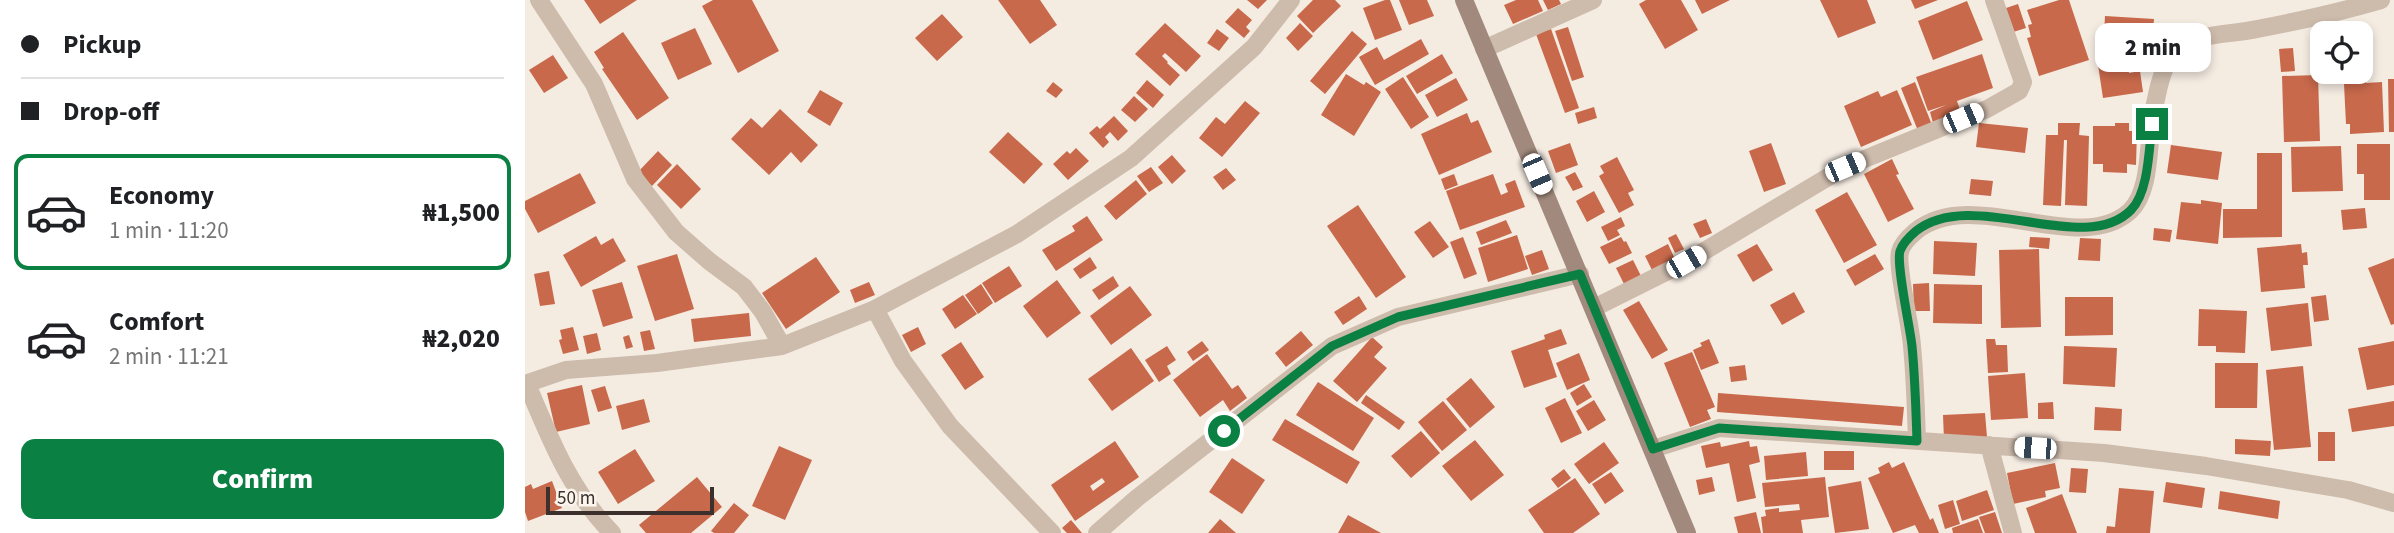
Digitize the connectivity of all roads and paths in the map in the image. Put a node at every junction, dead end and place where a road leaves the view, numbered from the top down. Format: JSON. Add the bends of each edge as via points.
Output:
{"nodes":[{"id":1,"x":539,"y":0,"type":"edge"},
{"id":2,"x":1291,"y":0,"type":"edge"},
{"id":3,"x":1464,"y":0,"type":"edge"},
{"id":4,"x":1593,"y":0,"type":"edge"},
{"id":5,"x":1994,"y":0,"type":"edge"},
{"id":6,"x":2381,"y":0,"type":"edge"},
{"id":7,"x":1484,"y":49,"type":"junction"},
{"id":8,"x":1580,"y":274,"type":"junction"},
{"id":9,"x":1594,"y":308,"type":"junction"},
{"id":10,"x":875,"y":309,"type":"junction"},
{"id":11,"x":782,"y":346,"type":"junction"},
{"id":12,"x":526,"y":384,"type":"edge"},
{"id":13,"x":1917,"y":441,"type":"junction"},
{"id":14,"x":1989,"y":445,"type":"junction"},
{"id":15,"x":1653,"y":449,"type":"junction"},
{"id":16,"x":2394,"y":503,"type":"edge"},
{"id":17,"x":613,"y":533,"type":"edge"},
{"id":18,"x":1052,"y":533,"type":"edge"},
{"id":19,"x":1097,"y":533,"type":"edge"},
{"id":20,"x":1687,"y":533,"type":"edge"},
{"id":21,"x":2013,"y":533,"type":"edge"}],
"edges":[{"from":1,"to":11,"type":"street","via":[[593,84],[635,178],[676,232],[744,287]]},
{"from":2,"to":10,"type":"street","via":[[1254,47],[1131,158],[1017,234]]},
{"from":3,"to":7,"type":"main road"},
{"from":4,"to":7,"type":"street"},
{"from":5,"to":9,"type":"street","via":[[2023,82],[2019,91],[1845,167],[1686,262]]},
{"from":6,"to":13,"type":"street","via":[[2195,39],[2175,51],[2164,70],[2142,192],[2131,210],[2111,222],[2052,226],[1975,214],[1924,225],[1908,238],[1899,253],[1912,345]]},
{"from":7,"to":8,"type":"main road"},
{"from":8,"to":9,"type":"main road"},
{"from":8,"to":19,"type":"street","via":[[1398,317],[1332,346]]},
{"from":9,"to":15,"type":"main road"},
{"from":10,"to":11,"type":"street"},
{"from":10,"to":18,"type":"street","via":[[903,361],[950,426]]},
{"from":11,"to":12,"type":"street","via":[[566,370]]},
{"from":12,"to":17,"type":"street","via":[[558,458],[594,514]]},
{"from":13,"to":14,"type":"street"},
{"from":13,"to":15,"type":"street","via":[[1719,428]]},
{"from":14,"to":16,"type":"street","via":[[2206,466],[2348,490]]},
{"from":14,"to":21,"type":"street"},
{"from":15,"to":20,"type":"main road"}]}
